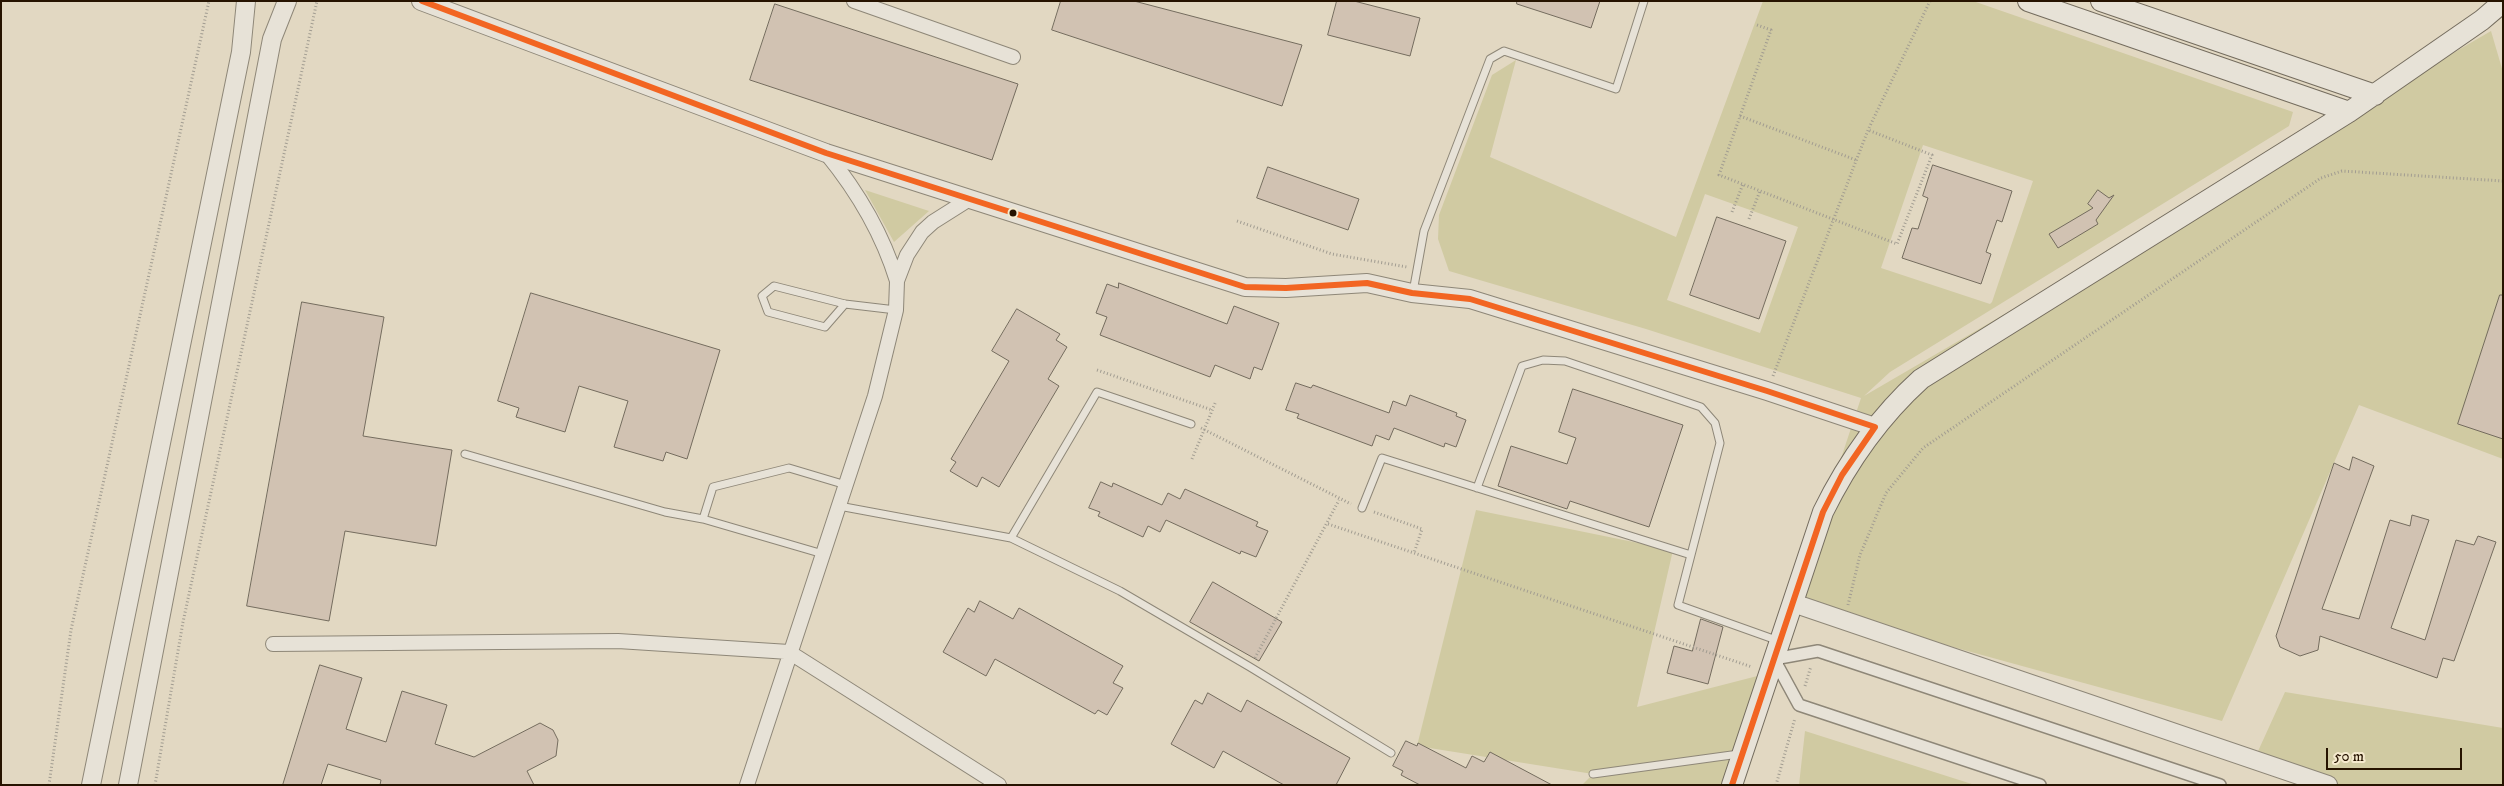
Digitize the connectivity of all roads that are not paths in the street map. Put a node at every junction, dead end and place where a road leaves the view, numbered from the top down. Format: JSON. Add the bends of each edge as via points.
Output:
{"nodes":[{"id":1,"x":246,"y":1,"type":"edge"},
{"id":2,"x":286,"y":1,"type":"edge"},
{"id":3,"x":854,"y":1,"type":"edge"},
{"id":4,"x":1644,"y":1,"type":"edge"},
{"id":5,"x":2028,"y":1,"type":"edge"},
{"id":6,"x":2101,"y":1,"type":"edge"},
{"id":7,"x":2498,"y":1,"type":"edge"},
{"id":8,"x":426,"y":2,"type":"edge"},
{"id":9,"x":2503,"y":2,"type":"edge"},
{"id":10,"x":2503,"y":12,"type":"edge"},
{"id":11,"x":2482,"y":20,"type":"junction"},
{"id":12,"x":1014,"y":57,"type":"dead end"},
{"id":13,"x":2374,"y":96,"type":"junction"},
{"id":14,"x":2349,"y":112,"type":"junction"},
{"id":15,"x":826,"y":153,"type":"junction"},
{"id":16,"x":971,"y":198,"type":"junction"},
{"id":17,"x":897,"y":281,"type":"junction"},
{"id":18,"x":1412,"y":294,"type":"junction"},
{"id":19,"x":845,"y":304,"type":"junction"},
{"id":20,"x":896,"y":310,"type":"junction"},
{"id":21,"x":1191,"y":424,"type":"road end"},
{"id":22,"x":1875,"y":427,"type":"junction"},
{"id":23,"x":465,"y":454,"type":"dead end"},
{"id":24,"x":846,"y":484,"type":"junction"},
{"id":25,"x":1476,"y":488,"type":"junction"},
{"id":26,"x":839,"y":506,"type":"junction"},
{"id":27,"x":1362,"y":508,"type":"road end"},
{"id":28,"x":703,"y":520,"type":"junction"},
{"id":29,"x":1011,"y":538,"type":"junction"},
{"id":30,"x":822,"y":554,"type":"junction"},
{"id":31,"x":1691,"y":555,"type":"junction"},
{"id":32,"x":1793,"y":603,"type":"junction"},
{"id":33,"x":273,"y":644,"type":"dead end"},
{"id":34,"x":789,"y":652,"type":"junction"},
{"id":35,"x":1775,"y":658,"type":"junction"},
{"id":36,"x":1391,"y":753,"type":"dead end"},
{"id":37,"x":1742,"y":754,"type":"junction"},
{"id":38,"x":1593,"y":774,"type":"dead end"},
{"id":39,"x":91,"y":785,"type":"edge"},
{"id":40,"x":128,"y":785,"type":"edge"},
{"id":41,"x":747,"y":785,"type":"edge"},
{"id":42,"x":999,"y":785,"type":"edge"},
{"id":43,"x":1732,"y":785,"type":"edge"},
{"id":44,"x":2040,"y":785,"type":"edge"},
{"id":45,"x":2220,"y":785,"type":"edge"},
{"id":46,"x":2328,"y":785,"type":"edge"}],
"edges":[{"from":1,"to":39,"type":"street","via":[[241,52]]},
{"from":2,"to":40,"type":"street","via":[[272,39]]},
{"from":3,"to":12,"type":"street"},
{"from":4,"to":18,"type":"lane","via":[[1616,89],[1504,51],[1490,59],[1424,231]]},
{"from":5,"to":14,"type":"main road"},
{"from":6,"to":13,"type":"main road"},
{"from":7,"to":11,"type":"main road"},
{"from":8,"to":15,"type":"street"},
{"from":9,"to":11,"type":"main road"},
{"from":10,"to":11,"type":"main road"},
{"from":11,"to":13,"type":"main road"},
{"from":13,"to":14,"type":"main road"},
{"from":14,"to":22,"type":"main road","via":[[1921,379]]},
{"from":15,"to":16,"type":"street"},
{"from":15,"to":17,"type":"street","via":[[870,214]]},
{"from":16,"to":17,"type":"street","via":[[922,232]]},
{"from":16,"to":18,"type":"street","via":[[1246,287],[1366,283]]},
{"from":17,"to":20,"type":"street"},
{"from":18,"to":22,"type":"street","via":[[1470,299]]},
{"from":19,"to":19,"type":"lane","via":[[774,286],[762,296],[768,312],[825,327]]},
{"from":19,"to":20,"type":"lane"},
{"from":20,"to":24,"type":"street","via":[[875,396]]},
{"from":21,"to":29,"type":"lane","via":[[1097,392]]},
{"from":22,"to":32,"type":"main road","via":[[1842,475],[1823,512]]},
{"from":23,"to":28,"type":"lane"},
{"from":24,"to":26,"type":"street"},
{"from":24,"to":28,"type":"lane","via":[[789,468],[712,487]]},
{"from":25,"to":27,"type":"lane","via":[[1382,458]]},
{"from":25,"to":31,"type":"lane"},
{"from":25,"to":31,"type":"lane","via":[[1522,366],[1543,360],[1565,361],[1701,407],[1715,423],[1720,443]]},
{"from":26,"to":29,"type":"lane"},
{"from":26,"to":30,"type":"street"},
{"from":28,"to":30,"type":"lane"},
{"from":29,"to":36,"type":"lane","via":[[1120,591]]},
{"from":30,"to":34,"type":"street"},
{"from":31,"to":35,"type":"lane","via":[[1678,605]]},
{"from":32,"to":35,"type":"main road"},
{"from":32,"to":46,"type":"street"},
{"from":33,"to":34,"type":"street","via":[[618,641]]},
{"from":34,"to":41,"type":"street"},
{"from":34,"to":42,"type":"street"},
{"from":35,"to":37,"type":"main road"},
{"from":35,"to":44,"type":"street","via":[[1800,705]]},
{"from":35,"to":45,"type":"street","via":[[1818,651]]},
{"from":37,"to":38,"type":"lane"},
{"from":37,"to":43,"type":"main road"}]}
